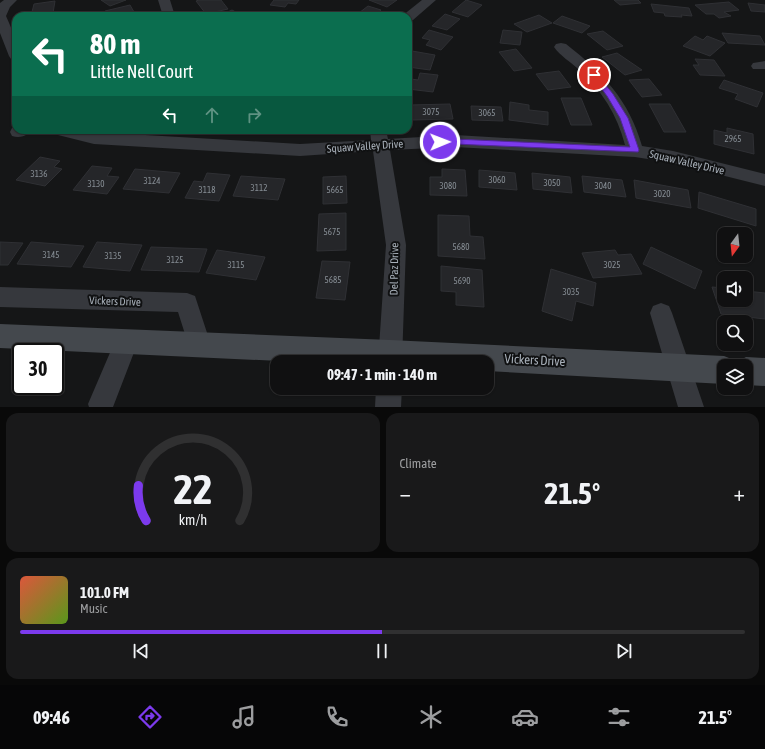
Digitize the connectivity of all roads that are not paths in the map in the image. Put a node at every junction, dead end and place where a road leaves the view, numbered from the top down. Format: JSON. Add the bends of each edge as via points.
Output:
{"nodes":[{"id":1,"x":11,"y":0,"type":"edge"},
{"id":2,"x":164,"y":0,"type":"edge"},
{"id":3,"x":430,"y":0,"type":"edge"},
{"id":4,"x":168,"y":12,"type":"edge"},
{"id":5,"x":1,"y":13,"type":"edge"},
{"id":6,"x":412,"y":14,"type":"edge"},
{"id":7,"x":12,"y":45,"type":"edge"},
{"id":8,"x":561,"y":47,"type":"dead end"},
{"id":9,"x":74,"y":134,"type":"edge"},
{"id":10,"x":180,"y":136,"type":"edge"},
{"id":11,"x":380,"y":138,"type":"edge"},
{"id":12,"x":635,"y":150,"type":"junction"},
{"id":13,"x":765,"y":180,"type":"edge"},
{"id":14,"x":0,"y":297,"type":"edge"},
{"id":15,"x":661,"y":313,"type":"dead end"},
{"id":16,"x":0,"y":336,"type":"edge"},
{"id":17,"x":126,"y":342,"type":"junction"},
{"id":18,"x":200,"y":345,"type":"junction"},
{"id":19,"x":358,"y":355,"type":"edge"},
{"id":20,"x":390,"y":355,"type":"edge"},
{"id":21,"x":494,"y":361,"type":"edge"},
{"id":22,"x":679,"y":368,"type":"junction"},
{"id":23,"x":717,"y":370,"type":"edge"},
{"id":24,"x":753,"y":371,"type":"edge"},
{"id":25,"x":765,"y":372,"type":"edge"},
{"id":26,"x":389,"y":395,"type":"edge"},
{"id":27,"x":101,"y":404,"type":"dead end"},
{"id":28,"x":388,"y":407,"type":"edge"},
{"id":29,"x":691,"y":407,"type":"edge"}],
"edges":[{"from":1,"to":5,"type":"street"},
{"from":2,"to":4,"type":"street"},
{"from":3,"to":6,"type":"street"},
{"from":5,"to":7,"type":"street"},
{"from":8,"to":12,"type":"street","via":[[606,88],[624,118]]},
{"from":9,"to":10,"type":"street","name":"Squaw Valley Drive","via":[[94,138]]},
{"from":10,"to":11,"type":"street","name":"Squaw Valley Drive","via":[[300,150]]},
{"from":11,"to":12,"type":"street","name":"Squaw Valley Drive"},
{"from":11,"to":20,"type":"street","name":"Del Paz Drive","via":[[396,245]]},
{"from":12,"to":13,"type":"street","name":"Squaw Valley Drive"},
{"from":14,"to":18,"type":"street","name":"Vickers Drive","via":[[187,304]]},
{"from":15,"to":22,"type":"street"},
{"from":16,"to":17,"type":"main road","name":"Vickers Drive"},
{"from":17,"to":18,"type":"main road","name":"Vickers Drive"},
{"from":17,"to":27,"type":"street"},
{"from":18,"to":19,"type":"main road","name":"Vickers Drive"},
{"from":21,"to":22,"type":"main road","name":"Vickers Drive"},
{"from":22,"to":23,"type":"main road","name":"Vickers Drive"},
{"from":22,"to":29,"type":"street"},
{"from":24,"to":25,"type":"main road"},
{"from":26,"to":28,"type":"street"}]}
